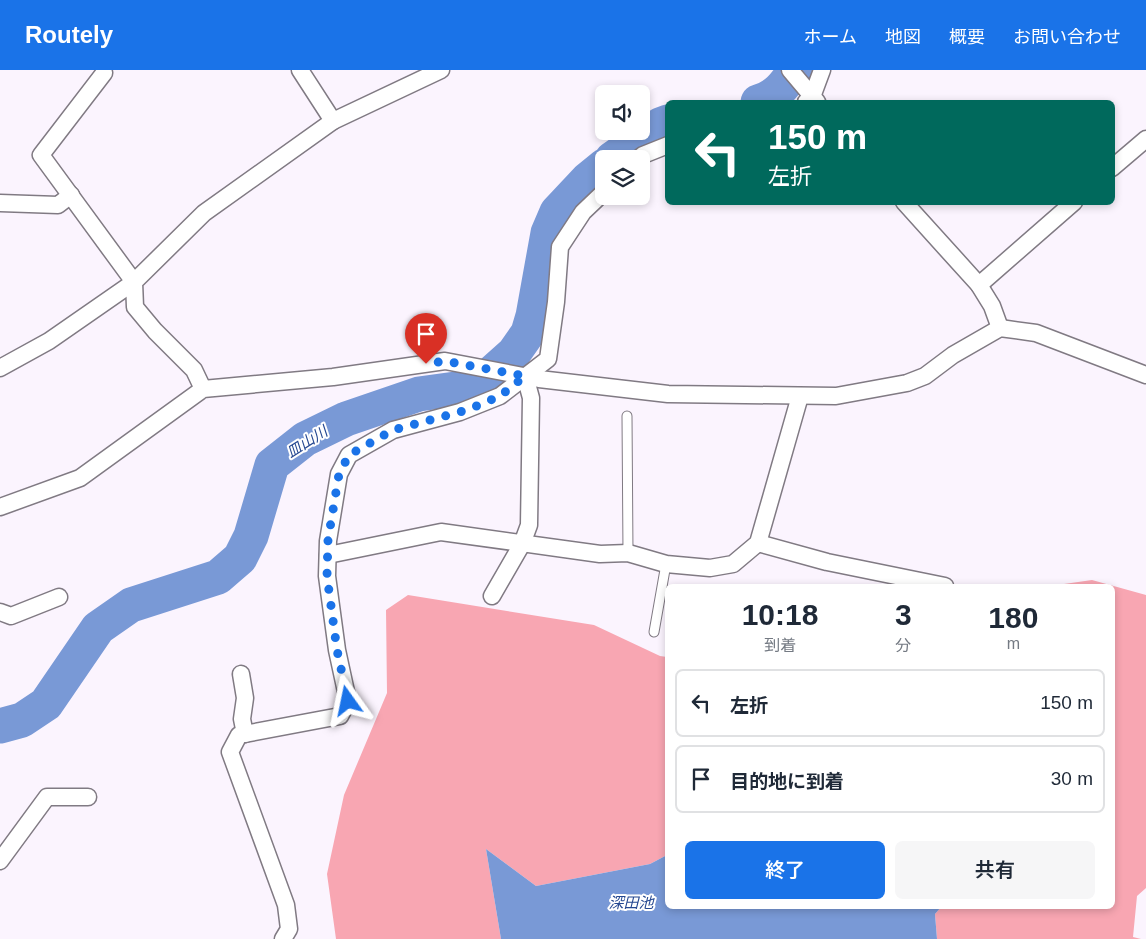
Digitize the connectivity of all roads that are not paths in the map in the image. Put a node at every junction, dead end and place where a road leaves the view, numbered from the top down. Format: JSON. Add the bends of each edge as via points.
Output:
{"nodes":[{"id":1,"x":300,"y":70,"type":"edge"},
{"id":2,"x":440,"y":70,"type":"edge"},
{"id":3,"x":790,"y":70,"type":"edge"},
{"id":4,"x":822,"y":70,"type":"edge"},
{"id":5,"x":104,"y":73,"type":"dead end"},
{"id":6,"x":811,"y":100,"type":"edge"},
{"id":7,"x":812,"y":100,"type":"edge"},
{"id":8,"x":333,"y":121,"type":"junction"},
{"id":9,"x":1146,"y":139,"type":"edge"},
{"id":10,"x":665,"y":146,"type":"edge"},
{"id":11,"x":650,"y":152,"type":"edge"},
{"id":12,"x":1115,"y":165,"type":"edge"},
{"id":13,"x":71,"y":195,"type":"junction"},
{"id":14,"x":595,"y":201,"type":"edge"},
{"id":15,"x":0,"y":203,"type":"edge"},
{"id":16,"x":907,"y":205,"type":"edge"},
{"id":17,"x":1071,"y":205,"type":"edge"},
{"id":18,"x":134,"y":282,"type":"junction"},
{"id":19,"x":979,"y":285,"type":"junction"},
{"id":20,"x":1000,"y":328,"type":"junction"},
{"id":21,"x":0,"y":368,"type":"edge"},
{"id":22,"x":1146,"y":375,"type":"edge"},
{"id":23,"x":525,"y":376,"type":"junction"},
{"id":24,"x":203,"y":389,"type":"junction"},
{"id":25,"x":800,"y":396,"type":"junction"},
{"id":26,"x":627,"y":416,"type":"dead end"},
{"id":27,"x":0,"y":507,"type":"edge"},
{"id":28,"x":758,"y":543,"type":"junction"},
{"id":29,"x":522,"y":544,"type":"junction"},
{"id":30,"x":628,"y":553,"type":"junction"},
{"id":31,"x":328,"y":555,"type":"junction"},
{"id":32,"x":666,"y":564,"type":"junction"},
{"id":33,"x":935,"y":584,"type":"edge"},
{"id":34,"x":492,"y":596,"type":"dead end"},
{"id":35,"x":59,"y":597,"type":"dead end"},
{"id":36,"x":0,"y":612,"type":"edge"},
{"id":37,"x":654,"y":632,"type":"dead end"},
{"id":38,"x":241,"y":674,"type":"dead end"},
{"id":39,"x":245,"y":734,"type":"junction"},
{"id":40,"x":88,"y":797,"type":"dead end"},
{"id":41,"x":0,"y":861,"type":"edge"},
{"id":42,"x":283,"y":939,"type":"edge"}],
"edges":[{"from":1,"to":8,"type":"street"},
{"from":2,"to":8,"type":"street"},
{"from":3,"to":6,"type":"street"},
{"from":4,"to":7,"type":"street"},
{"from":5,"to":13,"type":"street","via":[[42,155]]},
{"from":8,"to":18,"type":"street","via":[[204,213]]},
{"from":9,"to":12,"type":"street"},
{"from":10,"to":11,"type":"street"},
{"from":13,"to":15,"type":"street","via":[[58,205]]},
{"from":13,"to":18,"type":"street"},
{"from":14,"to":23,"type":"street","via":[[583,212],[560,247],[548,359]]},
{"from":16,"to":19,"type":"street"},
{"from":17,"to":19,"type":"street"},
{"from":18,"to":21,"type":"street","via":[[49,341]]},
{"from":18,"to":24,"type":"street","via":[[135,307],[194,370]]},
{"from":19,"to":20,"type":"street"},
{"from":20,"to":22,"type":"street","via":[[1036,333]]},
{"from":20,"to":25,"type":"street","via":[[953,355],[925,376],[907,383],[836,396]]},
{"from":23,"to":24,"type":"street","via":[[445,361]]},
{"from":23,"to":25,"type":"street","via":[[668,394]]},
{"from":23,"to":29,"type":"street","via":[[531,398],[529,515]]},
{"from":23,"to":31,"type":"street","via":[[500,396],[460,412],[393,430],[349,455],[339,474]]},
{"from":24,"to":27,"type":"street","via":[[80,478]]},
{"from":25,"to":28,"type":"street"},
{"from":26,"to":30,"type":"lane"},
{"from":28,"to":32,"type":"street","via":[[733,564],[710,568]]},
{"from":28,"to":33,"type":"street","via":[[827,562]]},
{"from":29,"to":30,"type":"street","via":[[600,554]]},
{"from":29,"to":31,"type":"street","via":[[441,532]]},
{"from":29,"to":34,"type":"street"},
{"from":30,"to":32,"type":"street"},
{"from":31,"to":39,"type":"street","via":[[327,576],[337,650],[348,701],[340,716]]},
{"from":32,"to":37,"type":"lane"},
{"from":35,"to":36,"type":"street","via":[[11,616]]},
{"from":38,"to":39,"type":"street"},
{"from":39,"to":42,"type":"street","via":[[239,735],[230,752],[286,905],[289,929]]},
{"from":40,"to":41,"type":"street","via":[[47,797]]}]}
